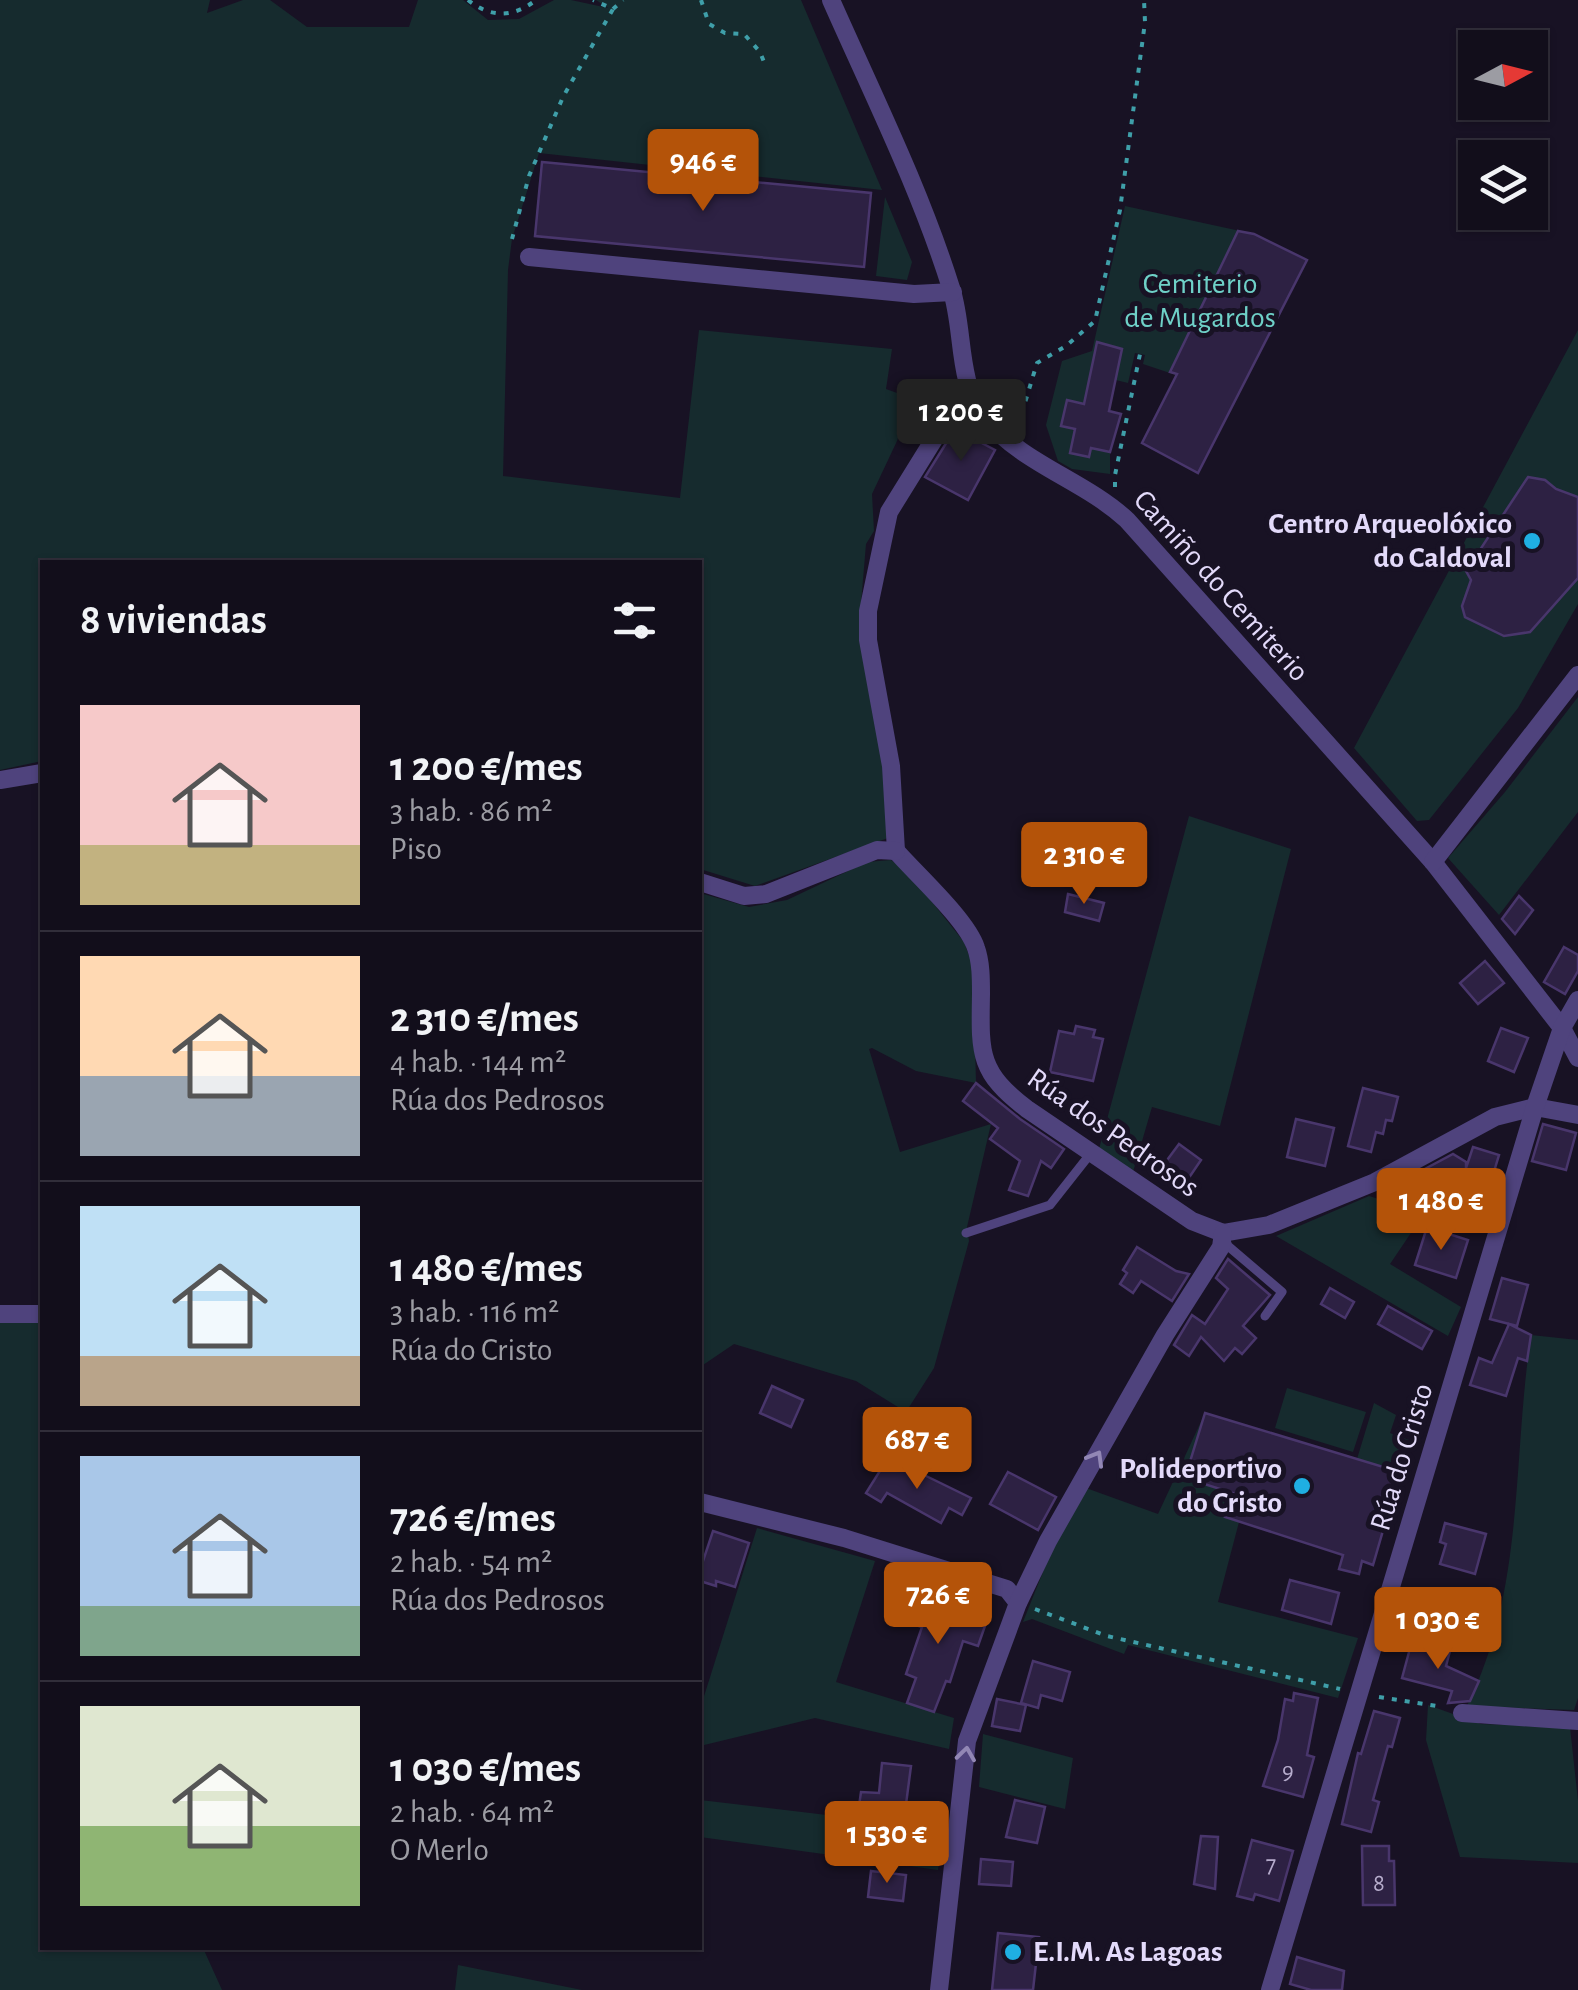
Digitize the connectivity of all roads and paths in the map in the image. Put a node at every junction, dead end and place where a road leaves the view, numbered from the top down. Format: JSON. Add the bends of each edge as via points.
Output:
{"nodes":[{"id":1,"x":468,"y":0,"type":"edge"},
{"id":2,"x":536,"y":0,"type":"edge"},
{"id":3,"x":592,"y":0,"type":"edge"},
{"id":4,"x":624,"y":0,"type":"edge"},
{"id":5,"x":701,"y":0,"type":"edge"},
{"id":6,"x":831,"y":0,"type":"edge"},
{"id":7,"x":1144,"y":0,"type":"edge"},
{"id":8,"x":613,"y":9,"type":"junction"},
{"id":9,"x":764,"y":62,"type":"dead end"},
{"id":10,"x":512,"y":239,"type":"dead end"},
{"id":11,"x":529,"y":257,"type":"dead end"},
{"id":12,"x":953,"y":292,"type":"junction"},
{"id":13,"x":1140,"y":354,"type":"dead end"},
{"id":14,"x":967,"y":386,"type":"junction"},
{"id":15,"x":1013,"y":445,"type":"junction"},
{"id":16,"x":1127,"y":498,"type":"dead end"},
{"id":17,"x":1578,"y":675,"type":"edge"},
{"id":18,"x":40,"y":773,"type":"edge"},
{"id":19,"x":0,"y":780,"type":"edge"},
{"id":20,"x":896,"y":852,"type":"junction"},
{"id":21,"x":1433,"y":862,"type":"junction"},
{"id":22,"x":702,"y":883,"type":"edge"},
{"id":23,"x":1578,"y":1000,"type":"edge"},
{"id":24,"x":1562,"y":1028,"type":"junction"},
{"id":25,"x":1578,"y":1058,"type":"edge"},
{"id":26,"x":1535,"y":1106,"type":"junction"},
{"id":27,"x":1578,"y":1115,"type":"edge"},
{"id":28,"x":1091,"y":1154,"type":"junction"},
{"id":29,"x":966,"y":1233,"type":"dead end"},
{"id":30,"x":1223,"y":1233,"type":"junction"},
{"id":31,"x":0,"y":1314,"type":"edge"},
{"id":32,"x":40,"y":1314,"type":"edge"},
{"id":33,"x":1265,"y":1316,"type":"dead end"},
{"id":34,"x":702,"y":1502,"type":"edge"},
{"id":35,"x":1018,"y":1602,"type":"junction"},
{"id":36,"x":1361,"y":1693,"type":"junction"},
{"id":37,"x":1462,"y":1714,"type":"joint"},
{"id":38,"x":1578,"y":1721,"type":"edge"},
{"id":39,"x":939,"y":1990,"type":"edge"},
{"id":40,"x":1270,"y":1990,"type":"edge"}],
"edges":[{"from":1,"to":2,"type":"path","via":[[490,14],[508,15]]},
{"from":3,"to":8,"type":"path"},
{"from":4,"to":8,"type":"path"},
{"from":5,"to":9,"type":"path","via":[[709,24],[744,34]]},
{"from":6,"to":12,"type":"street","name":"Camiño do Cemiterio"},
{"from":7,"to":15,"type":"path","via":[[1120,210],[1095,321],[1038,363]]},
{"from":8,"to":10,"type":"path","via":[[529,176]]},
{"from":11,"to":12,"type":"street","via":[[914,294]]},
{"from":12,"to":14,"type":"street","name":"Camiño do Cemiterio"},
{"from":13,"to":16,"type":"path","via":[[1115,475],[1115,486]]},
{"from":14,"to":15,"type":"street","name":"Camiño do Cemiterio","via":[[983,416]]},
{"from":14,"to":20,"type":"street","via":[[889,512],[868,611]]},
{"from":15,"to":21,"type":"street","name":"Camiño do Cemiterio","via":[[1127,520]]},
{"from":17,"to":21,"type":"street"},
{"from":18,"to":19,"type":"street"},
{"from":20,"to":22,"type":"street","via":[[877,850],[766,894],[744,896]]},
{"from":20,"to":28,"type":"street","name":"Rúa dos Pedrosos","via":[[976,948],[990,1075]]},
{"from":21,"to":24,"type":"street","name":"Camiño do Cemiterio"},
{"from":23,"to":24,"type":"street","name":"Rúa do Cristo"},
{"from":24,"to":25,"type":"street","name":"Camiño do Cemiterio"},
{"from":24,"to":26,"type":"street","name":"Rúa do Cristo"},
{"from":26,"to":27,"type":"street"},
{"from":26,"to":30,"type":"street","via":[[1475,1126],[1328,1204]]},
{"from":26,"to":36,"type":"street","name":"Rúa do Cristo"},
{"from":28,"to":29,"type":"lane","via":[[1050,1205]]},
{"from":28,"to":30,"type":"street","name":"Rúa dos Pedrosos","via":[[1192,1221]]},
{"from":30,"to":33,"type":"lane","via":[[1228,1246],[1282,1292]]},
{"from":35,"to":30,"type":"street","one_way":true,"via":[[1221,1248]]},
{"from":31,"to":32,"type":"street"},
{"from":34,"to":35,"type":"street","via":[[1007,1589]]},
{"from":35,"to":36,"type":"path","via":[[1107,1636]]},
{"from":39,"to":35,"type":"street","one_way":true,"via":[[967,1742]]},
{"from":36,"to":37,"type":"path"},
{"from":36,"to":40,"type":"street","name":"Rúa do Cristo"},
{"from":37,"to":38,"type":"street"}]}
